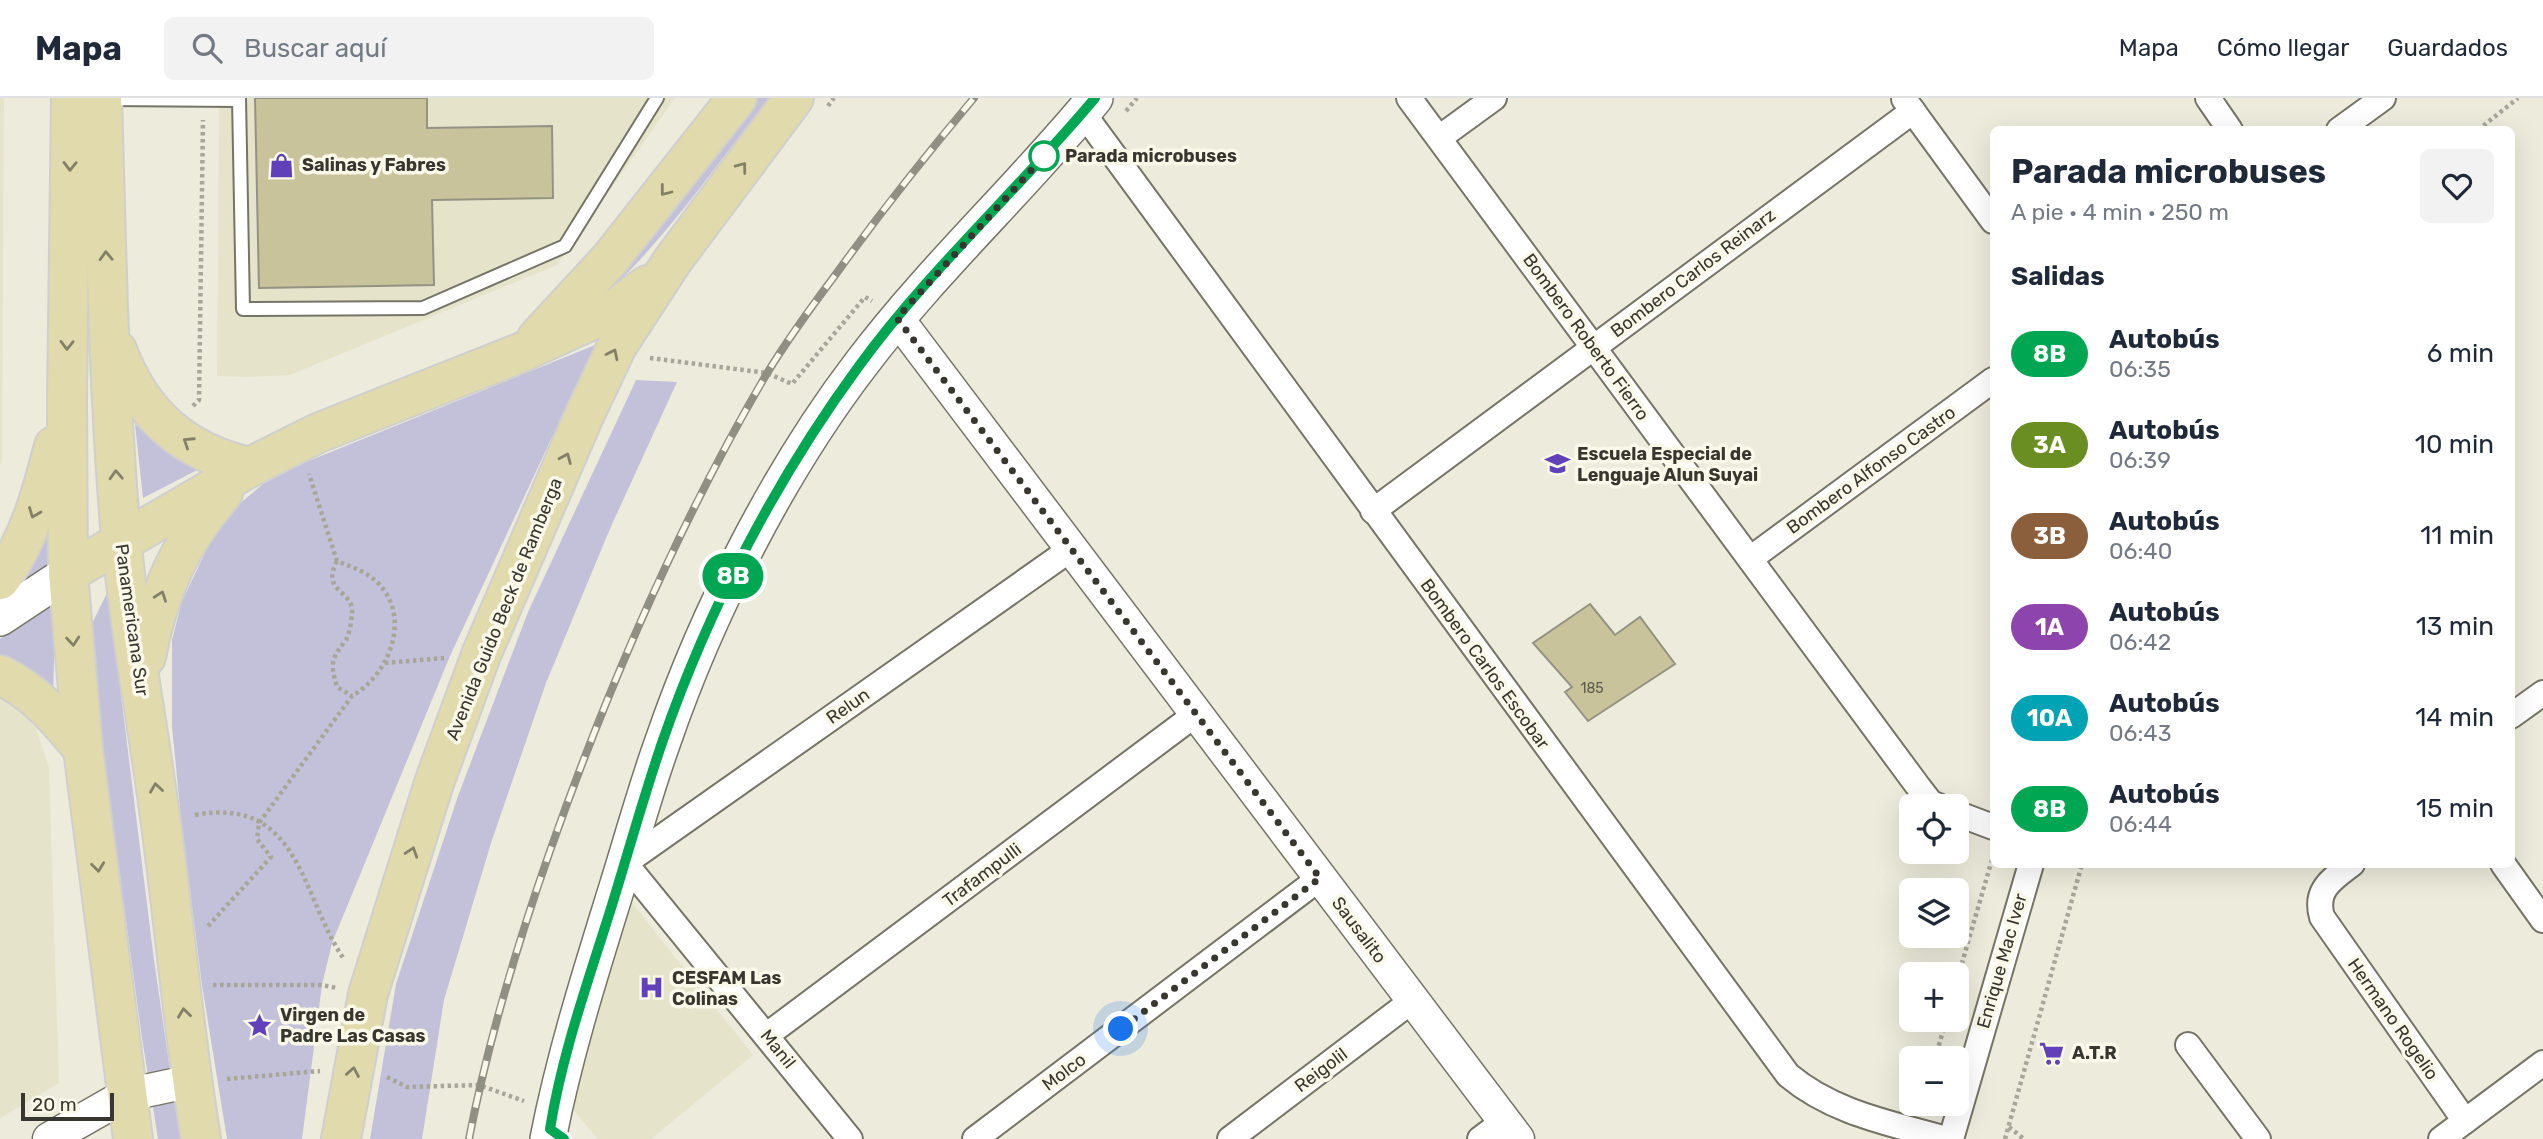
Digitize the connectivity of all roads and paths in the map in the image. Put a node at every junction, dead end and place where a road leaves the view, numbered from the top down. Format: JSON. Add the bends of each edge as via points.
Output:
{"nodes":[{"id":1,"x":71,"y":98,"type":"edge"},
{"id":2,"x":102,"y":98,"type":"edge"},
{"id":3,"x":657,"y":98,"type":"edge"},
{"id":4,"x":737,"y":98,"type":"edge"},
{"id":5,"x":794,"y":98,"type":"edge"},
{"id":6,"x":1137,"y":98,"type":"edge"},
{"id":7,"x":1409,"y":98,"type":"edge"},
{"id":8,"x":1494,"y":98,"type":"edge"},
{"id":9,"x":2208,"y":98,"type":"edge"},
{"id":10,"x":2383,"y":98,"type":"edge"},
{"id":11,"x":2518,"y":98,"type":"edge"},
{"id":12,"x":239,"y":99,"type":"edge"},
{"id":13,"x":203,"y":100,"type":"edge"},
{"id":14,"x":1908,"y":104,"type":"edge"},
{"id":15,"x":1093,"y":117,"type":"edge"},
{"id":16,"x":2227,"y":126,"type":"edge"},
{"id":17,"x":2344,"y":126,"type":"edge"},
{"id":18,"x":2483,"y":126,"type":"edge"},
{"id":19,"x":1439,"y":138,"type":"junction"},
{"id":20,"x":1990,"y":216,"type":"edge"},
{"id":21,"x":673,"y":260,"type":"junction"},
{"id":22,"x":897,"y":318,"type":"junction"},
{"id":23,"x":108,"y":324,"type":"junction"},
{"id":24,"x":617,"y":346,"type":"junction"},
{"id":25,"x":1593,"y":347,"type":"junction"},
{"id":26,"x":520,"y":353,"type":"junction"},
{"id":27,"x":1990,"y":382,"type":"edge"},
{"id":28,"x":66,"y":400,"type":"junction"},
{"id":29,"x":199,"y":400,"type":"dead end"},
{"id":30,"x":300,"y":443,"type":"junction"},
{"id":31,"x":250,"y":467,"type":"junction"},
{"id":32,"x":1373,"y":510,"type":"junction"},
{"id":33,"x":122,"y":543,"type":"junction"},
{"id":34,"x":1071,"y":549,"type":"junction"},
{"id":35,"x":1750,"y":559,"type":"junction"},
{"id":36,"x":337,"y":561,"type":"junction"},
{"id":37,"x":68,"y":573,"type":"junction"},
{"id":38,"x":0,"y":580,"type":"edge"},
{"id":39,"x":0,"y":618,"type":"edge"},
{"id":40,"x":481,"y":655,"type":"junction"},
{"id":41,"x":385,"y":663,"type":"junction"},
{"id":42,"x":0,"y":675,"type":"edge"},
{"id":43,"x":141,"y":687,"type":"junction"},
{"id":44,"x":2543,"y":693,"type":"edge"},
{"id":45,"x":352,"y":696,"type":"junction"},
{"id":46,"x":2515,"y":713,"type":"edge"},
{"id":47,"x":1196,"y":714,"type":"junction"},
{"id":48,"x":83,"y":749,"type":"junction"},
{"id":49,"x":1924,"y":794,"type":"edge"},
{"id":50,"x":1969,"y":818,"type":"edge"},
{"id":51,"x":259,"y":823,"type":"junction"},
{"id":52,"x":161,"y":824,"type":"junction"},
{"id":53,"x":1990,"y":826,"type":"edge"},
{"id":54,"x":625,"y":863,"type":"junction"},
{"id":55,"x":1990,"y":866,"type":"edge"},
{"id":56,"x":2030,"y":868,"type":"edge"},
{"id":57,"x":2081,"y":868,"type":"edge"},
{"id":58,"x":2347,"y":868,"type":"edge"},
{"id":59,"x":2506,"y":868,"type":"edge"},
{"id":60,"x":1320,"y":878,"type":"junction"},
{"id":61,"x":2543,"y":920,"type":"edge"},
{"id":62,"x":1962,"y":962,"type":"edge"},
{"id":63,"x":179,"y":973,"type":"junction"},
{"id":64,"x":368,"y":994,"type":"junction"},
{"id":65,"x":1413,"y":1000,"type":"junction"},
{"id":66,"x":767,"y":1035,"type":"junction"},
{"id":67,"x":2188,"y":1045,"type":"dead end"},
{"id":68,"x":2543,"y":1063,"type":"edge"},
{"id":69,"x":192,"y":1081,"type":"junction"},
{"id":70,"x":126,"y":1118,"type":"edge"},
{"id":71,"x":2465,"y":1121,"type":"junction"},
{"id":72,"x":2009,"y":1127,"type":"junction"},
{"id":73,"x":1501,"y":1133,"type":"edge"},
{"id":74,"x":554,"y":1136,"type":"edge"},
{"id":75,"x":49,"y":1139,"type":"edge"},
{"id":76,"x":201,"y":1139,"type":"edge"},
{"id":77,"x":341,"y":1139,"type":"edge"},
{"id":78,"x":850,"y":1139,"type":"edge"},
{"id":79,"x":975,"y":1139,"type":"edge"},
{"id":80,"x":1230,"y":1139,"type":"edge"},
{"id":81,"x":1948,"y":1139,"type":"edge"},
{"id":82,"x":2006,"y":1139,"type":"edge"},
{"id":83,"x":2024,"y":1139,"type":"edge"},
{"id":84,"x":2258,"y":1139,"type":"edge"},
{"id":85,"x":2441,"y":1139,"type":"edge"}],
"edges":[{"from":1,"to":28,"type":"main road","one_way":true},
{"from":2,"to":13,"type":"lane"},
{"from":23,"to":2,"type":"main road","name":"Panamericana Sur","one_way":true},
{"from":3,"to":12,"type":"lane","via":[[565,246],[423,308],[257,309],[243,309]]},
{"from":4,"to":26,"type":"main road","name":"Avenida Guido Beck de Ramberga","one_way":true,"via":[[610,259]]},
{"from":21,"to":5,"type":"main road","name":"Avenida Guido Beck de Ramberga","one_way":true},
{"from":6,"to":15,"type":"path"},
{"from":7,"to":19,"type":"street","name":"Bombero Roberto Fierro"},
{"from":8,"to":19,"type":"street"},
{"from":9,"to":16,"type":"street"},
{"from":10,"to":17,"type":"street"},
{"from":11,"to":18,"type":"path"},
{"from":12,"to":13,"type":"lane"},
{"from":13,"to":29,"type":"path"},
{"from":14,"to":20,"type":"street"},
{"from":14,"to":25,"type":"street","name":"Bombero Carlos Reinarz"},
{"from":15,"to":22,"type":"main road"},
{"from":15,"to":32,"type":"street","name":"Bombero Carlos Escobar"},
{"from":19,"to":25,"type":"street","name":"Bombero Roberto Fierro"},
{"from":21,"to":24,"type":"main road","name":"Avenida Guido Beck de Ramberga"},
{"from":21,"to":26,"type":"main road","name":"Avenida Guido Beck de Ramberga","via":[[612,311]]},
{"from":22,"to":24,"type":"path","via":[[866,297],[792,384],[767,373],[643,358]]},
{"from":22,"to":34,"type":"street","name":"Sausalito"},
{"from":22,"to":54,"type":"main road","via":[[811,435],[713,615],[664,738]]},
{"from":31,"to":23,"type":"main road","one_way":true,"via":[[188,443],[152,413],[125,372]]},
{"from":33,"to":23,"type":"main road","name":"Panamericana Sur","one_way":true},
{"from":40,"to":24,"type":"main road","name":"Avenida Guido Beck de Ramberga","one_way":true},
{"from":25,"to":32,"type":"street","name":"Bombero Carlos Reinarz"},
{"from":25,"to":35,"type":"street","name":"Bombero Roberto Fierro"},
{"from":26,"to":30,"type":"main road","name":"Avenida Guido Beck de Ramberga"},
{"from":27,"to":35,"type":"street","name":"Bombero Alfonso Castro"},
{"from":28,"to":37,"type":"main road"},
{"from":28,"to":38,"type":"main road","one_way":true,"via":[[39,500]]},
{"from":30,"to":31,"type":"main road","name":"Avenida Guido Beck de Ramberga"},
{"from":30,"to":36,"type":"path"},
{"from":31,"to":33,"type":"main road","name":"Avenida Guido Beck de Ramberga"},
{"from":43,"to":31,"type":"main road","one_way":true,"via":[[159,599],[171,571],[204,515]]},
{"from":32,"to":81,"type":"street","name":"Bombero Carlos Escobar","via":[[1788,1075],[1805,1090],[1842,1109]]},
{"from":33,"to":37,"type":"main road","name":"Avenida Guido Beck de Ramberga"},
{"from":33,"to":43,"type":"main road","name":"Panamericana Sur"},
{"from":34,"to":47,"type":"street","name":"Sausalito"},
{"from":34,"to":54,"type":"street","name":"Relun"},
{"from":35,"to":49,"type":"street","name":"Bombero Roberto Fierro"},
{"from":36,"to":41,"type":"path","via":[[377,583],[391,606],[395,631]]},
{"from":36,"to":45,"type":"path","via":[[332,582],[353,610],[332,671],[337,687]]},
{"from":37,"to":39,"type":"main road"},
{"from":37,"to":48,"type":"main road","one_way":true},
{"from":40,"to":41,"type":"path"},
{"from":64,"to":40,"type":"main road","name":"Avenida Guido Beck de Ramberga","one_way":true,"via":[[429,797]]},
{"from":41,"to":45,"type":"path","via":[[365,688]]},
{"from":42,"to":48,"type":"main road","via":[[47,707]]},
{"from":52,"to":43,"type":"main road","name":"Panamericana Sur","one_way":true},
{"from":44,"to":46,"type":"street"},
{"from":45,"to":51,"type":"path"},
{"from":47,"to":60,"type":"street","name":"Sausalito"},
{"from":47,"to":66,"type":"street","name":"Trafampulli"},
{"from":48,"to":70,"type":"main road","one_way":true},
{"from":50,"to":53,"type":"street"},
{"from":51,"to":52,"type":"path","via":[[244,816],[205,814]]},
{"from":51,"to":63,"type":"path","via":[[257,839],[271,857]]},
{"from":51,"to":64,"type":"path","via":[[275,833],[293,856],[332,943]]},
{"from":52,"to":63,"type":"main road","name":"Panamericana Sur"},
{"from":54,"to":66,"type":"street","name":"Manil"},
{"from":54,"to":74,"type":"main road","via":[[577,1016]]},
{"from":55,"to":62,"type":"path"},
{"from":56,"to":81,"type":"street","name":"Enrique Mac Iver"},
{"from":57,"to":72,"type":"path"},
{"from":58,"to":71,"type":"street","name":"Hermano Rogelio","via":[[2322,891],[2318,906],[2322,917]]},
{"from":59,"to":61,"type":"street"},
{"from":60,"to":65,"type":"street","name":"Sausalito"},
{"from":60,"to":79,"type":"street","name":"Molco"},
{"from":63,"to":64,"type":"path","via":[[322,985]]},
{"from":69,"to":63,"type":"main road","name":"Panamericana Sur","one_way":true},
{"from":77,"to":64,"type":"main road","name":"Avenida Guido Beck de Ramberga","one_way":true},
{"from":65,"to":73,"type":"street","name":"Sausalito"},
{"from":65,"to":80,"type":"street","name":"Reigolil"},
{"from":66,"to":78,"type":"street","name":"Manil"},
{"from":67,"to":84,"type":"street"},
{"from":68,"to":71,"type":"street"},
{"from":69,"to":70,"type":"street"},
{"from":69,"to":76,"type":"main road","name":"Panamericana Sur"},
{"from":70,"to":75,"type":"street"},
{"from":71,"to":85,"type":"street"},
{"from":72,"to":82,"type":"path"},
{"from":72,"to":83,"type":"path"}]}
